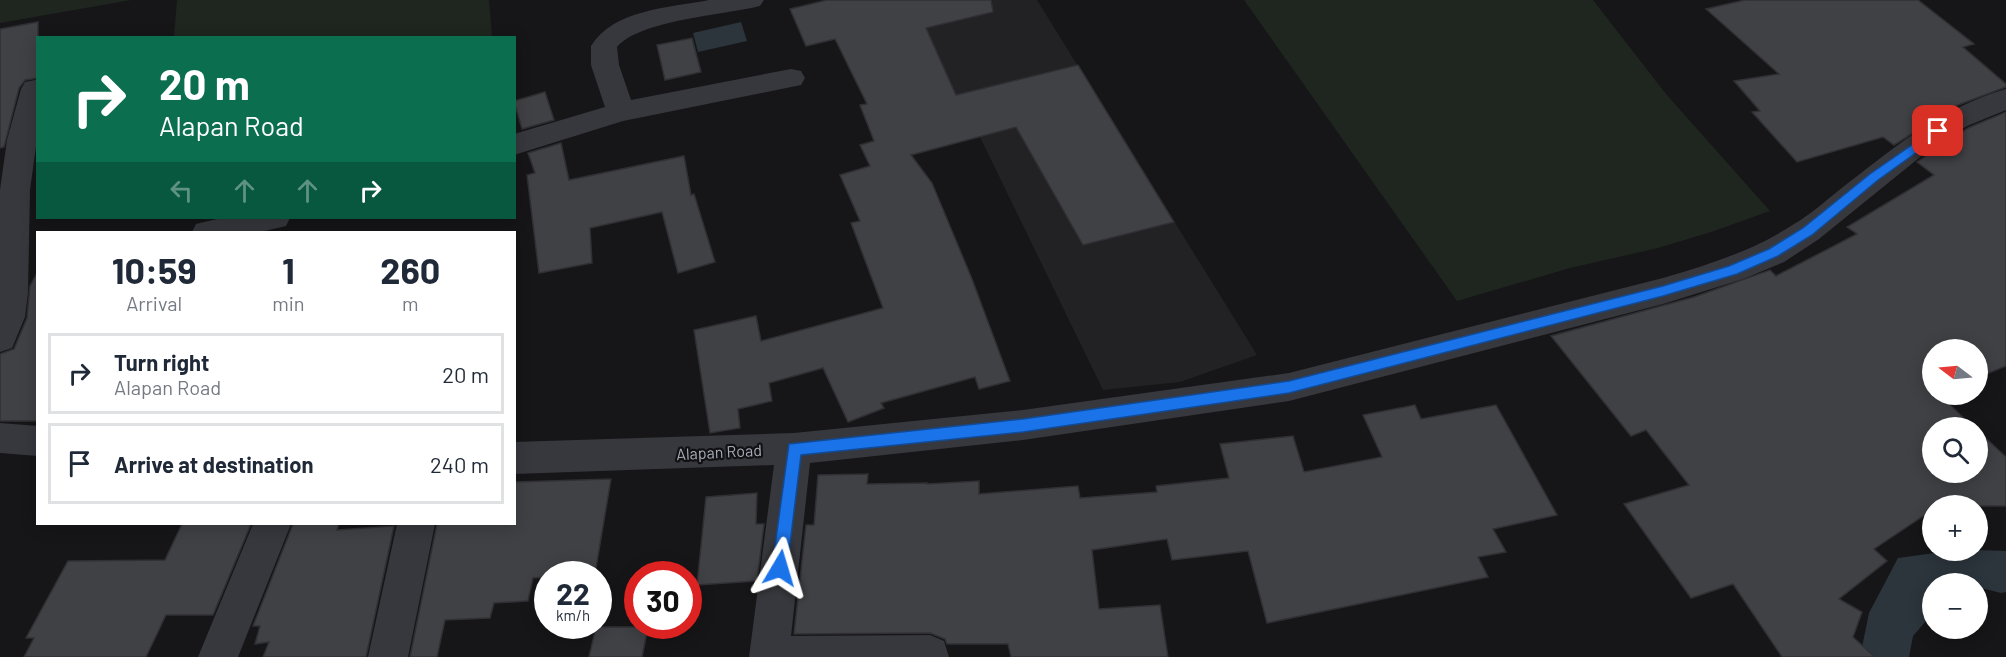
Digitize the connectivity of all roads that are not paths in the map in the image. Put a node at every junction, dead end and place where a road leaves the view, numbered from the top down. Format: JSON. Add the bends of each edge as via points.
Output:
{"nodes":[{"id":1,"x":751,"y":0,"type":"edge"},
{"id":2,"x":791,"y":78,"type":"dead end"},
{"id":3,"x":35,"y":90,"type":"dead end"},
{"id":4,"x":2006,"y":99,"type":"edge"},
{"id":5,"x":621,"y":112,"type":"junction"},
{"id":6,"x":516,"y":144,"type":"edge"},
{"id":7,"x":270,"y":219,"type":"edge"},
{"id":8,"x":212,"y":231,"type":"edge"},
{"id":9,"x":26,"y":267,"type":"edge"},
{"id":10,"x":0,"y":338,"type":"edge"},
{"id":11,"x":0,"y":438,"type":"edge"},
{"id":12,"x":36,"y":441,"type":"edge"},
{"id":13,"x":794,"y":449,"type":"junction"},
{"id":14,"x":516,"y":458,"type":"edge"},
{"id":15,"x":272,"y":525,"type":"edge"},
{"id":16,"x":416,"y":525,"type":"edge"},
{"id":17,"x":930,"y":655,"type":"dead end"},
{"id":18,"x":218,"y":657,"type":"edge"},
{"id":19,"x":388,"y":657,"type":"edge"}],
"edges":[{"from":1,"to":5,"type":"street","via":[[644,21],[616,32],[604,46],[605,65]]},
{"from":2,"to":5,"type":"street"},
{"from":3,"to":9,"type":"street","via":[[21,140],[15,190]]},
{"from":4,"to":13,"type":"street","name":"Alapan Road","via":[[1957,119],[1920,142],[1808,231],[1773,253],[1663,291],[1289,387],[1023,425]]},
{"from":5,"to":6,"type":"street"},
{"from":7,"to":8,"type":"street"},
{"from":9,"to":10,"type":"street"},
{"from":11,"to":12,"type":"street"},
{"from":13,"to":14,"type":"street","name":"Alapan Road"},
{"from":13,"to":17,"type":"street","via":[[769,656]]},
{"from":15,"to":18,"type":"street"},
{"from":16,"to":19,"type":"street"}]}
